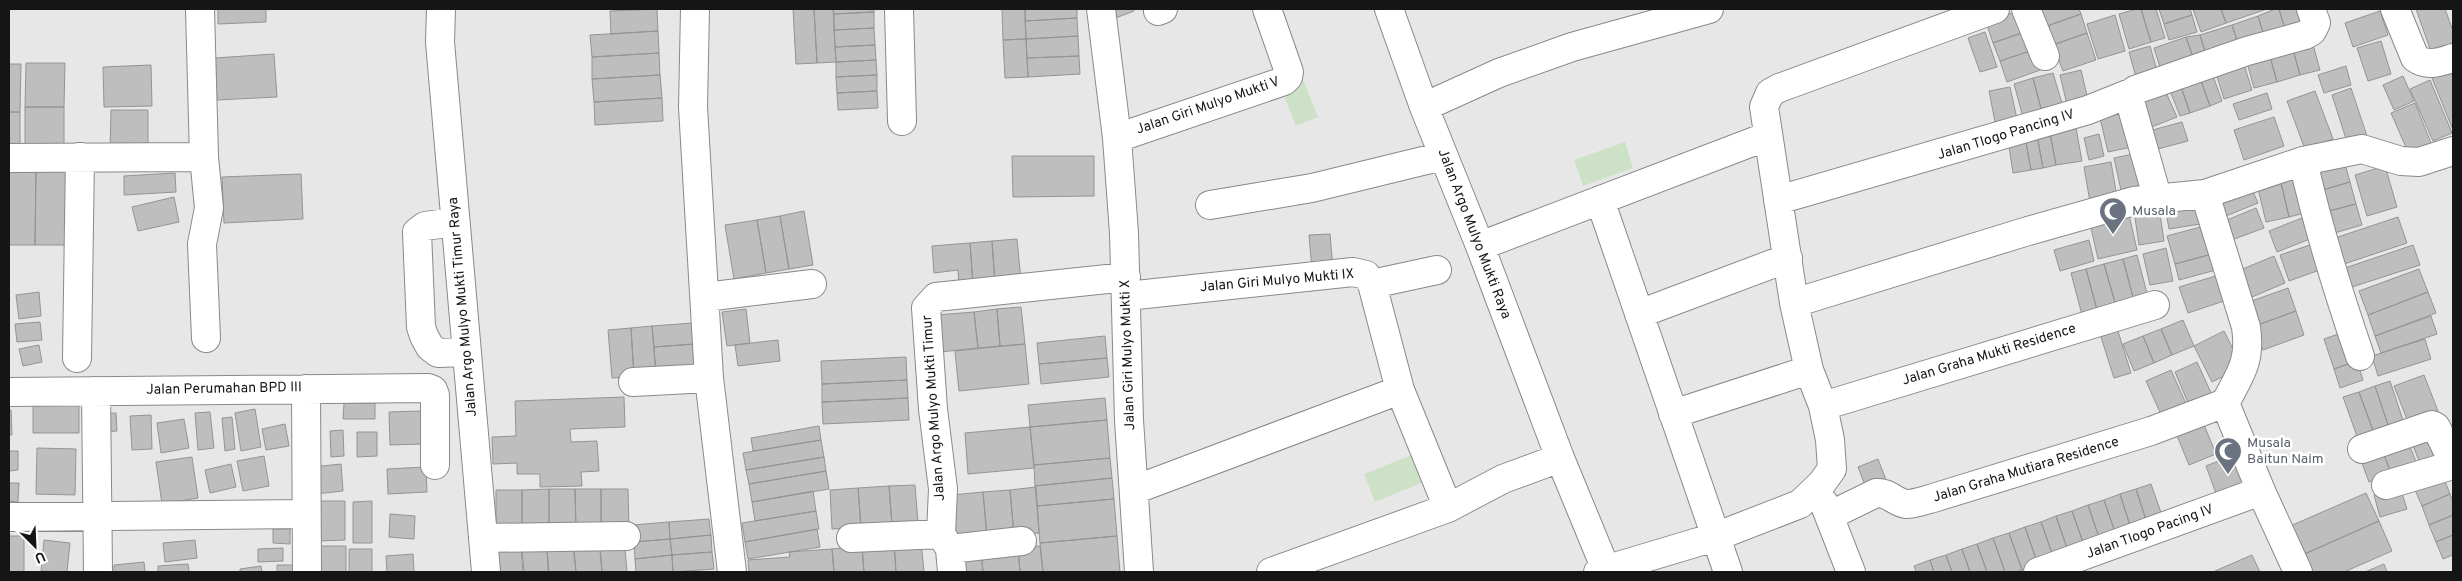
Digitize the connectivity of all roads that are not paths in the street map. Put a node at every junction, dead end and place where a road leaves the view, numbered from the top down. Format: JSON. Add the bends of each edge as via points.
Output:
{"nodes":[{"id":1,"x":200,"y":9,"type":"edge"},
{"id":2,"x":441,"y":9,"type":"edge"},
{"id":3,"x":695,"y":9,"type":"edge"},
{"id":4,"x":900,"y":9,"type":"edge"},
{"id":5,"x":1101,"y":9,"type":"edge"},
{"id":6,"x":1267,"y":9,"type":"edge"},
{"id":7,"x":1389,"y":9,"type":"edge"},
{"id":8,"x":1709,"y":9,"type":"edge"},
{"id":9,"x":1996,"y":9,"type":"edge"},
{"id":10,"x":2026,"y":9,"type":"edge"},
{"id":11,"x":2312,"y":9,"type":"edge"},
{"id":12,"x":2395,"y":9,"type":"edge"},
{"id":13,"x":2045,"y":56,"type":"dead end"},
{"id":14,"x":2453,"y":58,"type":"edge"},
{"id":15,"x":2135,"y":90,"type":"dead end"},
{"id":16,"x":1424,"y":106,"type":"junction"},
{"id":17,"x":902,"y":121,"type":"dead end"},
{"id":18,"x":1768,"y":136,"type":"junction"},
{"id":19,"x":1117,"y":138,"type":"junction"},
{"id":20,"x":2453,"y":151,"type":"edge"},
{"id":21,"x":1444,"y":156,"type":"junction"},
{"id":22,"x":80,"y":157,"type":"junction"},
{"id":23,"x":204,"y":157,"type":"junction"},
{"id":24,"x":9,"y":158,"type":"edge"},
{"id":25,"x":2304,"y":161,"type":"junction"},
{"id":26,"x":2206,"y":194,"type":"junction"},
{"id":27,"x":1600,"y":200,"type":"junction"},
{"id":28,"x":1778,"y":200,"type":"junction"},
{"id":29,"x":2158,"y":200,"type":"junction"},
{"id":30,"x":1210,"y":205,"type":"dead end"},
{"id":31,"x":444,"y":223,"type":"junction"},
{"id":32,"x":1480,"y":246,"type":"junction"},
{"id":33,"x":1788,"y":258,"type":"junction"},
{"id":34,"x":1437,"y":270,"type":"dead end"},
{"id":35,"x":812,"y":284,"type":"dead end"},
{"id":36,"x":1372,"y":284,"type":"junction"},
{"id":37,"x":1126,"y":286,"type":"junction"},
{"id":38,"x":704,"y":297,"type":"junction"},
{"id":39,"x":1794,"y":303,"type":"junction"},
{"id":40,"x":2155,"y":305,"type":"dead end"},
{"id":41,"x":1639,"y":314,"type":"junction"},
{"id":42,"x":206,"y":338,"type":"dead end"},
{"id":43,"x":458,"y":353,"type":"junction"},
{"id":44,"x":2360,"y":356,"type":"dead end"},
{"id":45,"x":77,"y":358,"type":"dead end"},
{"id":46,"x":1809,"y":370,"type":"junction"},
{"id":47,"x":709,"y":378,"type":"junction"},
{"id":48,"x":633,"y":382,"type":"dead end"},
{"id":49,"x":306,"y":389,"type":"junction"},
{"id":50,"x":1400,"y":390,"type":"junction"},
{"id":51,"x":96,"y":391,"type":"junction"},
{"id":52,"x":9,"y":392,"type":"edge"},
{"id":53,"x":2225,"y":403,"type":"junction"},
{"id":54,"x":1823,"y":406,"type":"junction"},
{"id":55,"x":1673,"y":414,"type":"junction"},
{"id":56,"x":2362,"y":449,"type":"dead end"},
{"id":57,"x":1560,"y":458,"type":"junction"},
{"id":58,"x":2453,"y":464,"type":"edge"},
{"id":59,"x":435,"y":465,"type":"dead end"},
{"id":60,"x":2386,"y":486,"type":"dead end"},
{"id":61,"x":1134,"y":490,"type":"junction"},
{"id":62,"x":2261,"y":491,"type":"junction"},
{"id":63,"x":1448,"y":508,"type":"junction"},
{"id":64,"x":306,"y":514,"type":"junction"},
{"id":65,"x":97,"y":516,"type":"junction"},
{"id":66,"x":9,"y":517,"type":"edge"},
{"id":67,"x":626,"y":536,"type":"dead end"},
{"id":68,"x":1715,"y":537,"type":"junction"},
{"id":69,"x":483,"y":538,"type":"junction"},
{"id":70,"x":851,"y":538,"type":"dead end"},
{"id":71,"x":1022,"y":541,"type":"dead end"},
{"id":72,"x":948,"y":552,"type":"edge"},
{"id":73,"x":1604,"y":571,"type":"edge"},
{"id":74,"x":98,"y":572,"type":"edge"},
{"id":75,"x":307,"y":572,"type":"edge"},
{"id":76,"x":486,"y":572,"type":"edge"},
{"id":77,"x":732,"y":572,"type":"edge"},
{"id":78,"x":1139,"y":572,"type":"edge"},
{"id":79,"x":1271,"y":572,"type":"edge"},
{"id":80,"x":1728,"y":572,"type":"edge"},
{"id":81,"x":1851,"y":572,"type":"edge"},
{"id":82,"x":2038,"y":572,"type":"edge"},
{"id":83,"x":2298,"y":572,"type":"edge"}],
"edges":[{"from":1,"to":23,"type":"street"},
{"from":2,"to":31,"type":"street","name":"Jalan Argo Mulyo Mukti Timur Raya"},
{"from":3,"to":38,"type":"street","via":[[694,107]]},
{"from":4,"to":17,"type":"street"},
{"from":5,"to":19,"type":"street","name":"Jalan Giri Mulyo Mukti X"},
{"from":6,"to":19,"type":"street","name":"Jalan Giri Mulyo Mukti V","via":[[1289,72],[1284,81]]},
{"from":7,"to":16,"type":"street","name":"Jalan Argo Mulyo Mukti Raya"},
{"from":8,"to":16,"type":"street","via":[[1572,47],[1499,73]]},
{"from":9,"to":18,"type":"street","via":[[1770,93],[1764,107]]},
{"from":10,"to":13,"type":"street"},
{"from":11,"to":15,"type":"street","via":[[2316,23],[2306,35],[2247,51]]},
{"from":12,"to":14,"type":"street","via":[[2415,58],[2422,63],[2434,64]]},
{"from":16,"to":21,"type":"street","name":"Jalan Argo Mulyo Mukti Raya"},
{"from":18,"to":27,"type":"street"},
{"from":18,"to":28,"type":"street"},
{"from":19,"to":37,"type":"street","name":"Jalan Giri Mulyo Mukti X"},
{"from":20,"to":25,"type":"street","via":[[2419,162],[2401,161],[2362,149]]},
{"from":21,"to":30,"type":"street","via":[[1312,188]]},
{"from":21,"to":32,"type":"street","name":"Jalan Argo Mulyo Mukti Raya"},
{"from":22,"to":23,"type":"street"},
{"from":22,"to":24,"type":"street"},
{"from":22,"to":45,"type":"street"},
{"from":23,"to":42,"type":"street","via":[[209,208],[202,244]]},
{"from":25,"to":26,"type":"street"},
{"from":25,"to":44,"type":"street","via":[[2314,213]]},
{"from":26,"to":29,"type":"street"},
{"from":26,"to":53,"type":"street","via":[[2246,326],[2249,347],[2245,366]]},
{"from":27,"to":32,"type":"street"},
{"from":27,"to":41,"type":"street"},
{"from":28,"to":29,"type":"street","name":"Jalan Tlogo Pancing IV","via":[[2040,125],[2128,94]]},
{"from":28,"to":33,"type":"street"},
{"from":29,"to":39,"type":"street","via":[[2134,202],[2028,231]]},
{"from":31,"to":43,"type":"street","name":"Jalan Argo Mulyo Mukti Timur Raya"},
{"from":31,"to":43,"type":"street","via":[[420,229],[416,237],[420,327],[430,347],[438,353]]},
{"from":32,"to":57,"type":"street","name":"Jalan Argo Mulyo Mukti Raya"},
{"from":33,"to":39,"type":"street"},
{"from":33,"to":41,"type":"street"},
{"from":34,"to":36,"type":"street"},
{"from":35,"to":38,"type":"street"},
{"from":36,"to":37,"type":"street","name":"Jalan Giri Mulyo Mukti IX","via":[[1366,275],[1352,272]]},
{"from":36,"to":50,"type":"street","name":"Jalan Giri Mulyo Mukti IX"},
{"from":37,"to":61,"type":"street","name":"Jalan Giri Mulyo Mukti X"},
{"from":37,"to":72,"type":"street","name":"Jalan Argo Mulyo Mukti Timur","via":[[936,297],[930,301],[926,308],[933,409]]},
{"from":38,"to":47,"type":"street"},
{"from":39,"to":46,"type":"street"},
{"from":40,"to":54,"type":"street","name":"Jalan Graha Mukti Residence"},
{"from":41,"to":55,"type":"street"},
{"from":43,"to":69,"type":"street","name":"Jalan Argo Mulyo Mukti Timur Raya"},
{"from":46,"to":54,"type":"street"},
{"from":46,"to":55,"type":"street"},
{"from":47,"to":48,"type":"street"},
{"from":47,"to":77,"type":"street"},
{"from":49,"to":51,"type":"street","name":"Jalan Perumahan BPD III"},
{"from":49,"to":59,"type":"street","name":"Jalan Perumahan BPD III","via":[[433,390]]},
{"from":49,"to":64,"type":"street"},
{"from":50,"to":61,"type":"street"},
{"from":50,"to":63,"type":"street","name":"Jalan Giri Mulyo Mukti IX"},
{"from":51,"to":52,"type":"street","name":"Jalan Perumahan BPD III"},
{"from":51,"to":65,"type":"street"},
{"from":53,"to":62,"type":"street"},
{"from":53,"to":81,"type":"street","name":"Jalan Graha Mutiara Residence","via":[[2142,434],[1930,499],[1906,504],[1884,492],[1826,510]]},
{"from":54,"to":68,"type":"street","via":[[1832,468],[1822,483],[1800,504]]},
{"from":55,"to":68,"type":"street"},
{"from":56,"to":58,"type":"street","via":[[2432,424]]},
{"from":57,"to":63,"type":"street","via":[[1503,479]]},
{"from":57,"to":73,"type":"street","name":"Jalan Argo Mulyo Mukti Raya"},
{"from":58,"to":60,"type":"street"},
{"from":61,"to":78,"type":"street","name":"Jalan Giri Mulyo Mukti X"},
{"from":62,"to":82,"type":"street","name":"Jalan Tlogo Pacing IV"},
{"from":62,"to":83,"type":"street"},
{"from":63,"to":79,"type":"street"},
{"from":64,"to":65,"type":"street"},
{"from":64,"to":75,"type":"street"},
{"from":65,"to":66,"type":"street"},
{"from":65,"to":74,"type":"street"},
{"from":67,"to":69,"type":"street"},
{"from":68,"to":73,"type":"street"},
{"from":68,"to":80,"type":"street"},
{"from":69,"to":76,"type":"street","name":"Jalan Argo Mulyo Mukti Timur Raya"},
{"from":70,"to":72,"type":"street"},
{"from":71,"to":72,"type":"street"}]}
